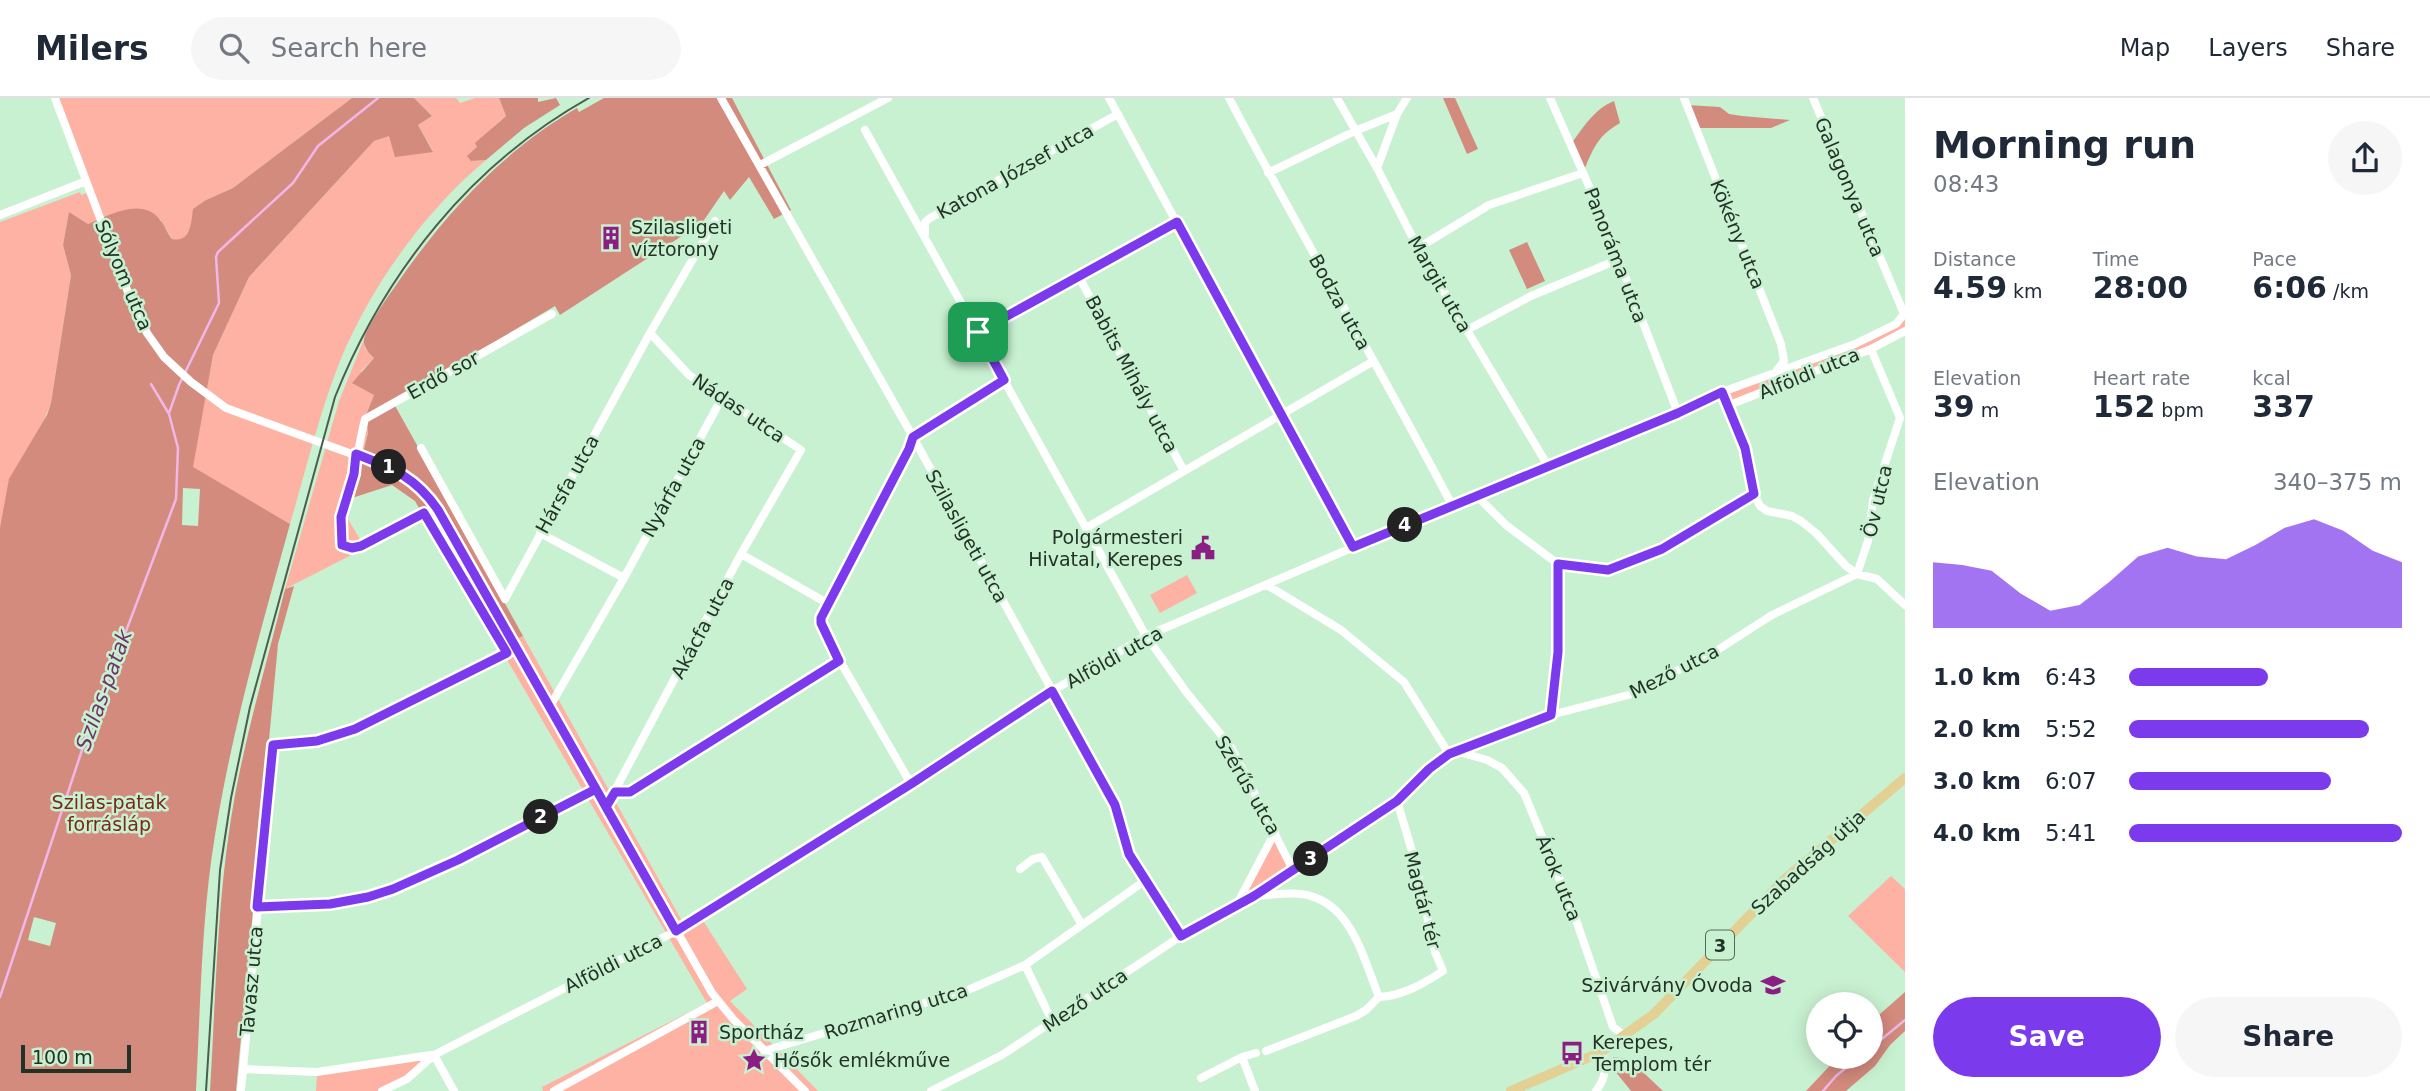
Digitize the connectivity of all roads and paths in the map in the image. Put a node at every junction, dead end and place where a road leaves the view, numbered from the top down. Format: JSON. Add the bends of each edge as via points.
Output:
{"nodes":[{"id":1,"x":55,"y":98,"type":"edge"},
{"id":2,"x":888,"y":98,"type":"edge"},
{"id":3,"x":1109,"y":98,"type":"edge"},
{"id":4,"x":1230,"y":98,"type":"edge"},
{"id":5,"x":1337,"y":98,"type":"edge"},
{"id":6,"x":1407,"y":98,"type":"edge"},
{"id":7,"x":1550,"y":98,"type":"edge"},
{"id":8,"x":1684,"y":98,"type":"edge"},
{"id":9,"x":1813,"y":98,"type":"edge"},
{"id":10,"x":721,"y":100,"type":"edge"},
{"id":11,"x":1118,"y":114,"type":"junction"},
{"id":12,"x":1397,"y":114,"type":"junction"},
{"id":13,"x":865,"y":130,"type":"dead end"},
{"id":14,"x":1355,"y":131,"type":"junction"},
{"id":15,"x":760,"y":165,"type":"junction"},
{"id":16,"x":1377,"y":168,"type":"junction"},
{"id":17,"x":1268,"y":173,"type":"junction"},
{"id":18,"x":1583,"y":173,"type":"junction"},
{"id":19,"x":86,"y":181,"type":"junction"},
{"id":20,"x":0,"y":215,"type":"edge"},
{"id":21,"x":715,"y":221,"type":"dead end"},
{"id":22,"x":1177,"y":222,"type":"junction"},
{"id":23,"x":925,"y":237,"type":"junction"},
{"id":24,"x":1418,"y":248,"type":"junction"},
{"id":25,"x":1617,"y":260,"type":"junction"},
{"id":26,"x":1079,"y":277,"type":"junction"},
{"id":27,"x":552,"y":314,"type":"dead end"},
{"id":28,"x":1904,"y":314,"type":"edge"},
{"id":29,"x":1467,"y":330,"type":"junction"},
{"id":30,"x":1905,"y":331,"type":"edge"},
{"id":31,"x":978,"y":332,"type":"junction"},
{"id":32,"x":650,"y":333,"type":"junction"},
{"id":33,"x":1871,"y":349,"type":"junction"},
{"id":34,"x":1373,"y":362,"type":"junction"},
{"id":35,"x":1777,"y":370,"type":"junction"},
{"id":36,"x":1004,"y":380,"type":"junction"},
{"id":37,"x":1722,"y":392,"type":"junction"},
{"id":38,"x":723,"y":396,"type":"junction"},
{"id":39,"x":1727,"y":406,"type":"junction"},
{"id":40,"x":1678,"y":413,"type":"junction"},
{"id":41,"x":1282,"y":415,"type":"junction"},
{"id":42,"x":913,"y":437,"type":"junction"},
{"id":43,"x":421,"y":448,"type":"dead end"},
{"id":44,"x":801,"y":450,"type":"joint"},
{"id":45,"x":356,"y":454,"type":"junction"},
{"id":46,"x":1548,"y":466,"type":"junction"},
{"id":47,"x":1184,"y":471,"type":"junction"},
{"id":48,"x":1754,"y":494,"type":"junction"},
{"id":49,"x":1477,"y":496,"type":"junction"},
{"id":50,"x":1452,"y":505,"type":"junction"},
{"id":51,"x":1086,"y":528,"type":"junction"},
{"id":52,"x":540,"y":533,"type":"junction"},
{"id":53,"x":1353,"y":547,"type":"junction"},
{"id":54,"x":741,"y":554,"type":"junction"},
{"id":55,"x":1558,"y":564,"type":"junction"},
{"id":56,"x":1857,"y":574,"type":"junction"},
{"id":57,"x":624,"y":578,"type":"junction"},
{"id":58,"x":1267,"y":585,"type":"junction"},
{"id":59,"x":827,"y":603,"type":"junction"},
{"id":60,"x":1905,"y":605,"type":"edge"},
{"id":61,"x":1146,"y":636,"type":"junction"},
{"id":62,"x":511,"y":651,"type":"junction"},
{"id":63,"x":839,"y":661,"type":"junction"},
{"id":64,"x":1052,"y":691,"type":"junction"},
{"id":65,"x":549,"y":708,"type":"junction"},
{"id":66,"x":1551,"y":715,"type":"junction"},
{"id":67,"x":1453,"y":753,"type":"junction"},
{"id":68,"x":1905,"y":778,"type":"edge"},
{"id":69,"x":911,"y":784,"type":"junction"},
{"id":70,"x":596,"y":789,"type":"junction"},
{"id":71,"x":615,"y":792,"type":"junction"},
{"id":72,"x":1397,"y":801,"type":"junction"},
{"id":73,"x":606,"y":807,"type":"junction"},
{"id":74,"x":1275,"y":832,"type":"junction"},
{"id":75,"x":1020,"y":869,"type":"dead end"},
{"id":76,"x":1293,"y":870,"type":"junction"},
{"id":77,"x":1146,"y":880,"type":"junction"},
{"id":78,"x":1254,"y":896,"type":"junction"},
{"id":79,"x":1236,"y":906,"type":"junction"},
{"id":80,"x":257,"y":907,"type":"junction"},
{"id":81,"x":1082,"y":925,"type":"junction"},
{"id":82,"x":676,"y":931,"type":"junction"},
{"id":83,"x":1181,"y":936,"type":"junction"},
{"id":84,"x":1025,"y":965,"type":"junction"},
{"id":85,"x":1378,"y":997,"type":"junction"},
{"id":86,"x":718,"y":1001,"type":"junction"},
{"id":87,"x":1052,"y":1021,"type":"junction"},
{"id":88,"x":1625,"y":1037,"type":"junction"},
{"id":89,"x":764,"y":1051,"type":"junction"},
{"id":90,"x":1601,"y":1052,"type":"junction"},
{"id":91,"x":434,"y":1055,"type":"junction"},
{"id":92,"x":1242,"y":1057,"type":"junction"},
{"id":93,"x":243,"y":1069,"type":"junction"},
{"id":94,"x":1201,"y":1078,"type":"dead end"},
{"id":95,"x":241,"y":1091,"type":"edge"},
{"id":96,"x":382,"y":1091,"type":"edge"},
{"id":97,"x":454,"y":1091,"type":"edge"},
{"id":98,"x":554,"y":1091,"type":"edge"},
{"id":99,"x":805,"y":1091,"type":"edge"},
{"id":100,"x":932,"y":1091,"type":"edge"},
{"id":101,"x":1255,"y":1091,"type":"edge"},
{"id":102,"x":1511,"y":1091,"type":"edge"},
{"id":103,"x":1596,"y":1091,"type":"edge"}],
"edges":[{"from":1,"to":19,"type":"street","name":"Sólyom utca"},
{"from":2,"to":15,"type":"street"},
{"from":3,"to":11,"type":"street"},
{"from":4,"to":17,"type":"street","name":"Bodza utca"},
{"from":5,"to":14,"type":"street","name":"Margit utca"},
{"from":6,"to":12,"type":"street"},
{"from":7,"to":18,"type":"street","name":"Panoráma utca"},
{"from":8,"to":35,"type":"street","name":"Kökény utca","via":[[1781,344],[1784,361]]},
{"from":9,"to":28,"type":"street","name":"Galagonya utca"},
{"from":10,"to":15,"type":"street","name":"Szilasligeti utca"},
{"from":11,"to":22,"type":"street"},
{"from":11,"to":23,"type":"street","name":"Katona József utca","via":[[930,218],[925,222]]},
{"from":12,"to":14,"type":"street"},
{"from":12,"to":16,"type":"street"},
{"from":13,"to":23,"type":"street","name":"Szérűs utca"},
{"from":14,"to":16,"type":"street","name":"Margit utca"},
{"from":14,"to":17,"type":"street"},
{"from":15,"to":42,"type":"street","name":"Szilasligeti utca"},
{"from":16,"to":24,"type":"street","name":"Margit utca"},
{"from":17,"to":34,"type":"street","name":"Bodza utca"},
{"from":18,"to":24,"type":"street","via":[[1489,205]]},
{"from":18,"to":25,"type":"street","name":"Panoráma utca"},
{"from":19,"to":20,"type":"street"},
{"from":19,"to":45,"type":"street","name":"Sólyom utca","via":[[138,316],[155,345],[183,375],[226,408]]},
{"from":21,"to":32,"type":"street","name":"Hársfa utca"},
{"from":22,"to":26,"type":"street"},
{"from":22,"to":41,"type":"street"},
{"from":23,"to":31,"type":"street","name":"Szérűs utca"},
{"from":24,"to":29,"type":"street","name":"Margit utca"},
{"from":25,"to":29,"type":"street","via":[[1531,296]]},
{"from":25,"to":40,"type":"street","name":"Panoráma utca"},
{"from":26,"to":31,"type":"street"},
{"from":26,"to":47,"type":"street","name":"Babits Mihály utca"},
{"from":27,"to":45,"type":"street","name":"Erdő sor","via":[[365,419]]},
{"from":28,"to":35,"type":"street","name":"Alföldi utca","via":[[1875,335]]},
{"from":29,"to":46,"type":"street","name":"Margit utca"},
{"from":30,"to":33,"type":"street","name":"Alföldi utca"},
{"from":31,"to":36,"type":"street","name":"Szérűs utca"},
{"from":32,"to":38,"type":"street","name":"Nádas utca","via":[[689,375]]},
{"from":32,"to":52,"type":"street","name":"Hársfa utca"},
{"from":33,"to":39,"type":"street","name":"Alföldi utca"},
{"from":33,"to":56,"type":"street","name":"Öv utca","via":[[1900,418],[1873,500],[1868,541]]},
{"from":34,"to":41,"type":"street"},
{"from":34,"to":50,"type":"street","name":"Bodza utca"},
{"from":35,"to":37,"type":"street","name":"Alföldi utca"},
{"from":36,"to":42,"type":"street"},
{"from":36,"to":51,"type":"street","name":"Szérűs utca"},
{"from":37,"to":39,"type":"street"},
{"from":37,"to":40,"type":"street","name":"Alföldi utca"},
{"from":38,"to":44,"type":"street","name":"Nádas utca"},
{"from":38,"to":57,"type":"street","name":"Nyárfa utca"},
{"from":39,"to":48,"type":"street","via":[[1745,448]]},
{"from":40,"to":46,"type":"street","name":"Alföldi utca"},
{"from":41,"to":47,"type":"street"},
{"from":41,"to":53,"type":"street"},
{"from":42,"to":59,"type":"street"},
{"from":42,"to":64,"type":"street","name":"Szilasligeti utca"},
{"from":43,"to":52,"type":"street","name":"Hársfa utca","via":[[505,598]]},
{"from":44,"to":54,"type":"street","name":"Akácfa utca"},
{"from":45,"to":62,"type":"street","name":"Sólyom utca","via":[[401,473],[431,499]]},
{"from":45,"to":62,"type":"street","name":"Erdő sor","via":[[341,517],[342,545],[361,546],[424,513]]},
{"from":46,"to":49,"type":"street","name":"Alföldi utca"},
{"from":47,"to":51,"type":"street"},
{"from":48,"to":55,"type":"street","via":[[1662,549],[1608,570]]},
{"from":48,"to":56,"type":"street","via":[[1767,511],[1801,521]]},
{"from":49,"to":50,"type":"street","name":"Alföldi utca"},
{"from":49,"to":55,"type":"street"},
{"from":50,"to":53,"type":"street","name":"Alföldi utca"},
{"from":51,"to":61,"type":"street","name":"Szérűs utca"},
{"from":52,"to":57,"type":"street"},
{"from":53,"to":58,"type":"street","name":"Alföldi utca"},
{"from":54,"to":59,"type":"street"},
{"from":54,"to":71,"type":"street","name":"Akácfa utca"},
{"from":55,"to":66,"type":"street","via":[[1558,652]]},
{"from":56,"to":60,"type":"street","via":[[1877,579]]},
{"from":56,"to":66,"type":"street","name":"Mező utca","via":[[1772,615],[1702,660],[1636,693]]},
{"from":57,"to":65,"type":"street","name":"Nyárfa utca"},
{"from":58,"to":61,"type":"street","name":"Alföldi utca"},
{"from":58,"to":67,"type":"street","via":[[1341,630],[1404,682]]},
{"from":59,"to":63,"type":"street","via":[[821,623]]},
{"from":61,"to":64,"type":"street","name":"Alföldi utca"},
{"from":61,"to":74,"type":"street","name":"Szérűs utca","via":[[1231,747]]},
{"from":62,"to":65,"type":"street"},
{"from":62,"to":80,"type":"street","name":"Tavasz utca","via":[[355,729],[317,741],[273,745]]},
{"from":63,"to":69,"type":"street"},
{"from":63,"to":71,"type":"street","via":[[630,792]]},
{"from":64,"to":69,"type":"street","name":"Alföldi utca"},
{"from":64,"to":77,"type":"street","name":"Szilasligeti utca","via":[[1115,805],[1125,845]]},
{"from":65,"to":70,"type":"street"},
{"from":66,"to":67,"type":"street","name":"Mező utca"},
{"from":67,"to":72,"type":"street","name":"Mező utca"},
{"from":67,"to":88,"type":"street","name":"Árok utca","via":[[1502,768],[1524,793],[1574,914],[1613,1027]]},
{"from":68,"to":88,"type":"main road","name":"Szabadság útja","number":"3","via":[[1784,880],[1654,1014]]},
{"from":69,"to":82,"type":"street","name":"Alföldi utca"},
{"from":70,"to":73,"type":"street"},
{"from":70,"to":80,"type":"street","via":[[393,889],[330,904]]},
{"from":71,"to":73,"type":"street","name":"Akácfa utca"},
{"from":72,"to":76,"type":"street","name":"Mező utca"},
{"from":72,"to":85,"type":"street","name":"Magtár tér","via":[[1443,971],[1411,989]]},
{"from":73,"to":82,"type":"street"},
{"from":74,"to":76,"type":"street","name":"Szérűs utca"},
{"from":74,"to":79,"type":"street"},
{"from":75,"to":81,"type":"street","via":[[1042,857]]},
{"from":76,"to":78,"type":"street","name":"Mező utca"},
{"from":77,"to":81,"type":"street","name":"Rozmaring utca"},
{"from":77,"to":83,"type":"street","name":"Szilasligeti utca"},
{"from":78,"to":79,"type":"street","name":"Mező utca"},
{"from":78,"to":85,"type":"street","via":[[1301,894],[1334,910],[1352,929]]},
{"from":79,"to":83,"type":"street","name":"Mező utca"},
{"from":80,"to":93,"type":"street","name":"Tavasz utca"},
{"from":81,"to":84,"type":"street","name":"Rozmaring utca"},
{"from":82,"to":86,"type":"street"},
{"from":82,"to":91,"type":"street","name":"Alföldi utca"},
{"from":83,"to":87,"type":"street","name":"Mező utca"},
{"from":84,"to":87,"type":"street"},
{"from":84,"to":89,"type":"street","name":"Rozmaring utca","via":[[968,990]]},
{"from":85,"to":92,"type":"street","name":"Magtár tér","via":[[1356,1016]]},
{"from":86,"to":89,"type":"street"},
{"from":86,"to":98,"type":"street"},
{"from":87,"to":100,"type":"street","name":"Mező utca","via":[[1002,1055]]},
{"from":88,"to":90,"type":"main road","name":"Szabadság útja","number":"3"},
{"from":89,"to":99,"type":"street"},
{"from":90,"to":102,"type":"main road","name":"Szabadság útja","number":"3"},
{"from":90,"to":103,"type":"street","via":[[1604,1077]]},
{"from":91,"to":93,"type":"street","name":"Alföldi utca","via":[[317,1072]]},
{"from":91,"to":96,"type":"street","name":"Alföldi utca","via":[[407,1079]]},
{"from":91,"to":97,"type":"street"},
{"from":92,"to":94,"type":"street"},
{"from":92,"to":101,"type":"street"},
{"from":93,"to":95,"type":"street","name":"Tavasz utca"}]}
